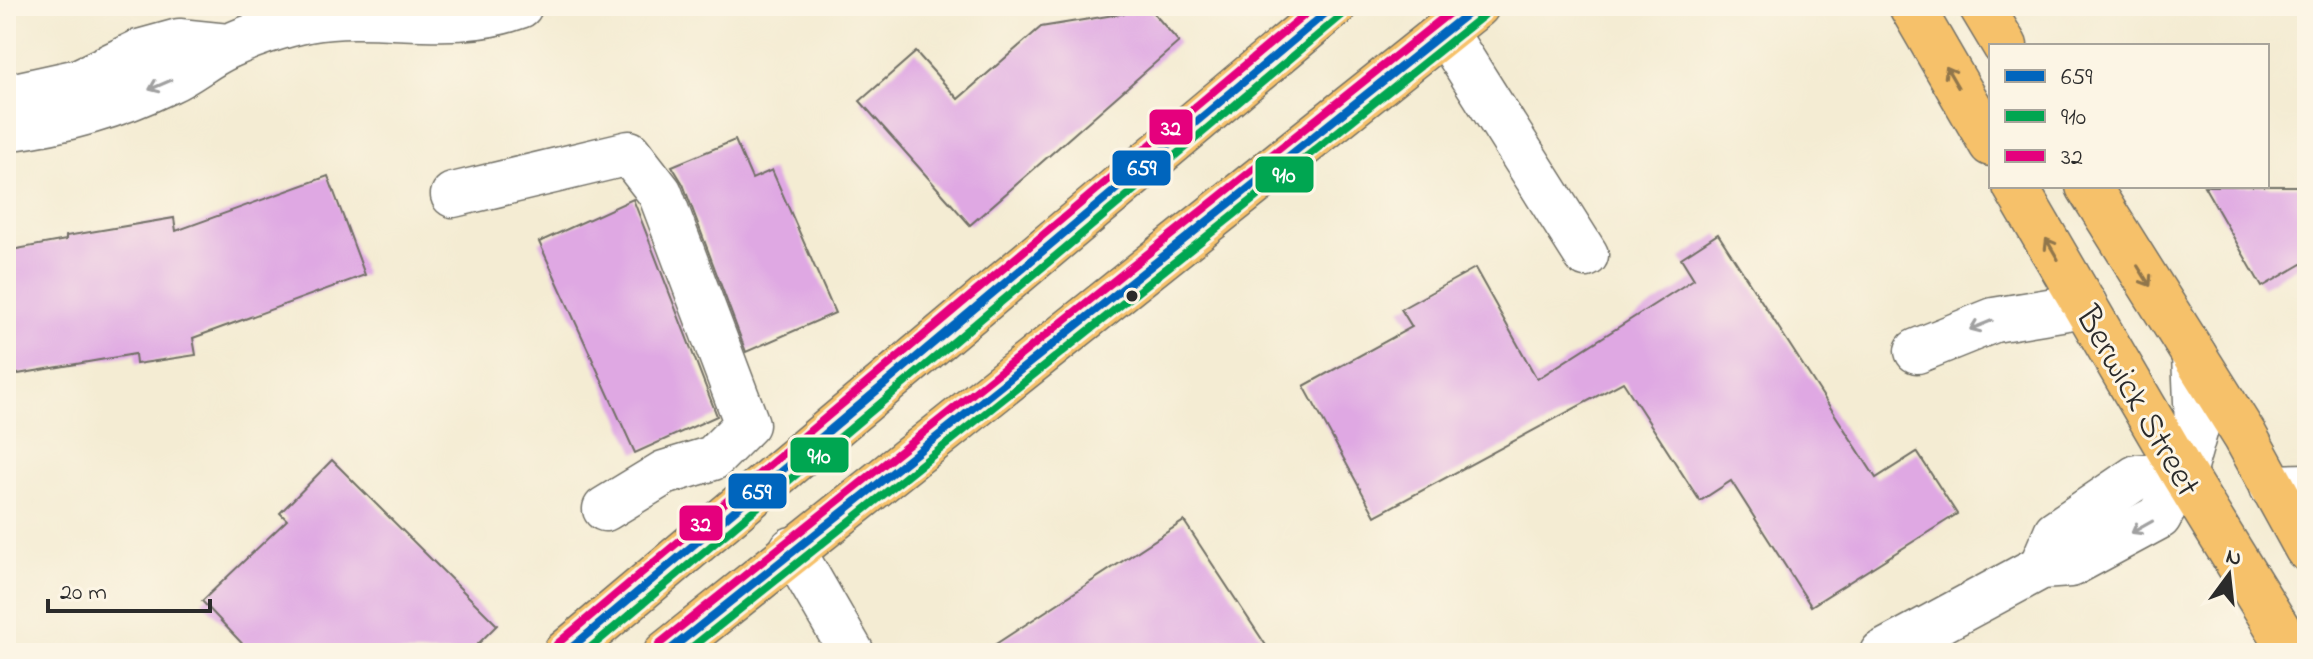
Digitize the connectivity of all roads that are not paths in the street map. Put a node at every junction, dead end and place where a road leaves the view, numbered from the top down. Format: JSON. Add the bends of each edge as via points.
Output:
{"nodes":[{"id":1,"x":520,"y":6,"type":"edge"},
{"id":2,"x":1334,"y":6,"type":"edge"},
{"id":3,"x":1911,"y":6,"type":"edge"},
{"id":4,"x":1981,"y":6,"type":"edge"},
{"id":5,"x":1461,"y":19,"type":"edge"},
{"id":6,"x":2004,"y":44,"type":"edge"},
{"id":7,"x":228,"y":46,"type":"junction"},
{"id":8,"x":6,"y":97,"type":"edge"},
{"id":9,"x":6,"y":129,"type":"edge"},
{"id":10,"x":1989,"y":141,"type":"edge"},
{"id":11,"x":2016,"y":188,"type":"edge"},
{"id":12,"x":2089,"y":188,"type":"edge"},
{"id":13,"x":453,"y":195,"type":"dead end"},
{"id":14,"x":1586,"y":255,"type":"dead end"},
{"id":15,"x":2085,"y":305,"type":"junction"},
{"id":16,"x":1917,"y":351,"type":"dead end"},
{"id":17,"x":2194,"y":355,"type":"junction"},
{"id":18,"x":2183,"y":474,"type":"junction"},
{"id":19,"x":2290,"y":487,"type":"edge"},
{"id":20,"x":605,"y":509,"type":"dead end"},
{"id":21,"x":792,"y":549,"type":"junction"},
{"id":22,"x":2307,"y":549,"type":"edge"},
{"id":23,"x":565,"y":653,"type":"edge"},
{"id":24,"x":666,"y":653,"type":"edge"},
{"id":25,"x":852,"y":653,"type":"edge"},
{"id":26,"x":1882,"y":653,"type":"edge"},
{"id":27,"x":2293,"y":653,"type":"edge"}],
"edges":[{"from":1,"to":7,"type":"street","via":[[457,21],[308,20]]},
{"from":2,"to":23,"type":"main road"},
{"from":10,"to":3,"type":"main road","one_way":true},
{"from":4,"to":6,"type":"main road"},
{"from":5,"to":14,"type":"street"},
{"from":5,"to":21,"type":"main road"},
{"from":7,"to":8,"type":"street","via":[[179,41],[139,52],[79,81]]},
{"from":7,"to":9,"type":"street","one_way":true,"via":[[171,81],[114,104],[65,122]]},
{"from":15,"to":11,"type":"main road","name":"Berwick Street","one_way":true},
{"from":12,"to":17,"type":"main road","name":"Berwick Street","one_way":true},
{"from":13,"to":20,"type":"street","via":[[629,153],[660,193],[747,424],[713,458],[664,473]]},
{"from":15,"to":16,"type":"street","one_way":true,"via":[[1994,320]]},
{"from":15,"to":18,"type":"main road","name":"Berwick Street"},
{"from":17,"to":18,"type":"street","via":[[2197,425]]},
{"from":17,"to":19,"type":"main road","name":"Berwick Street"},
{"from":18,"to":26,"type":"street","via":[[2137,477],[2056,532],[2041,567]]},
{"from":18,"to":27,"type":"main road","name":"Berwick Street"},
{"from":19,"to":22,"type":"main road","name":"Berwick Street"},
{"from":21,"to":24,"type":"main road"},
{"from":21,"to":25,"type":"street"}]}
